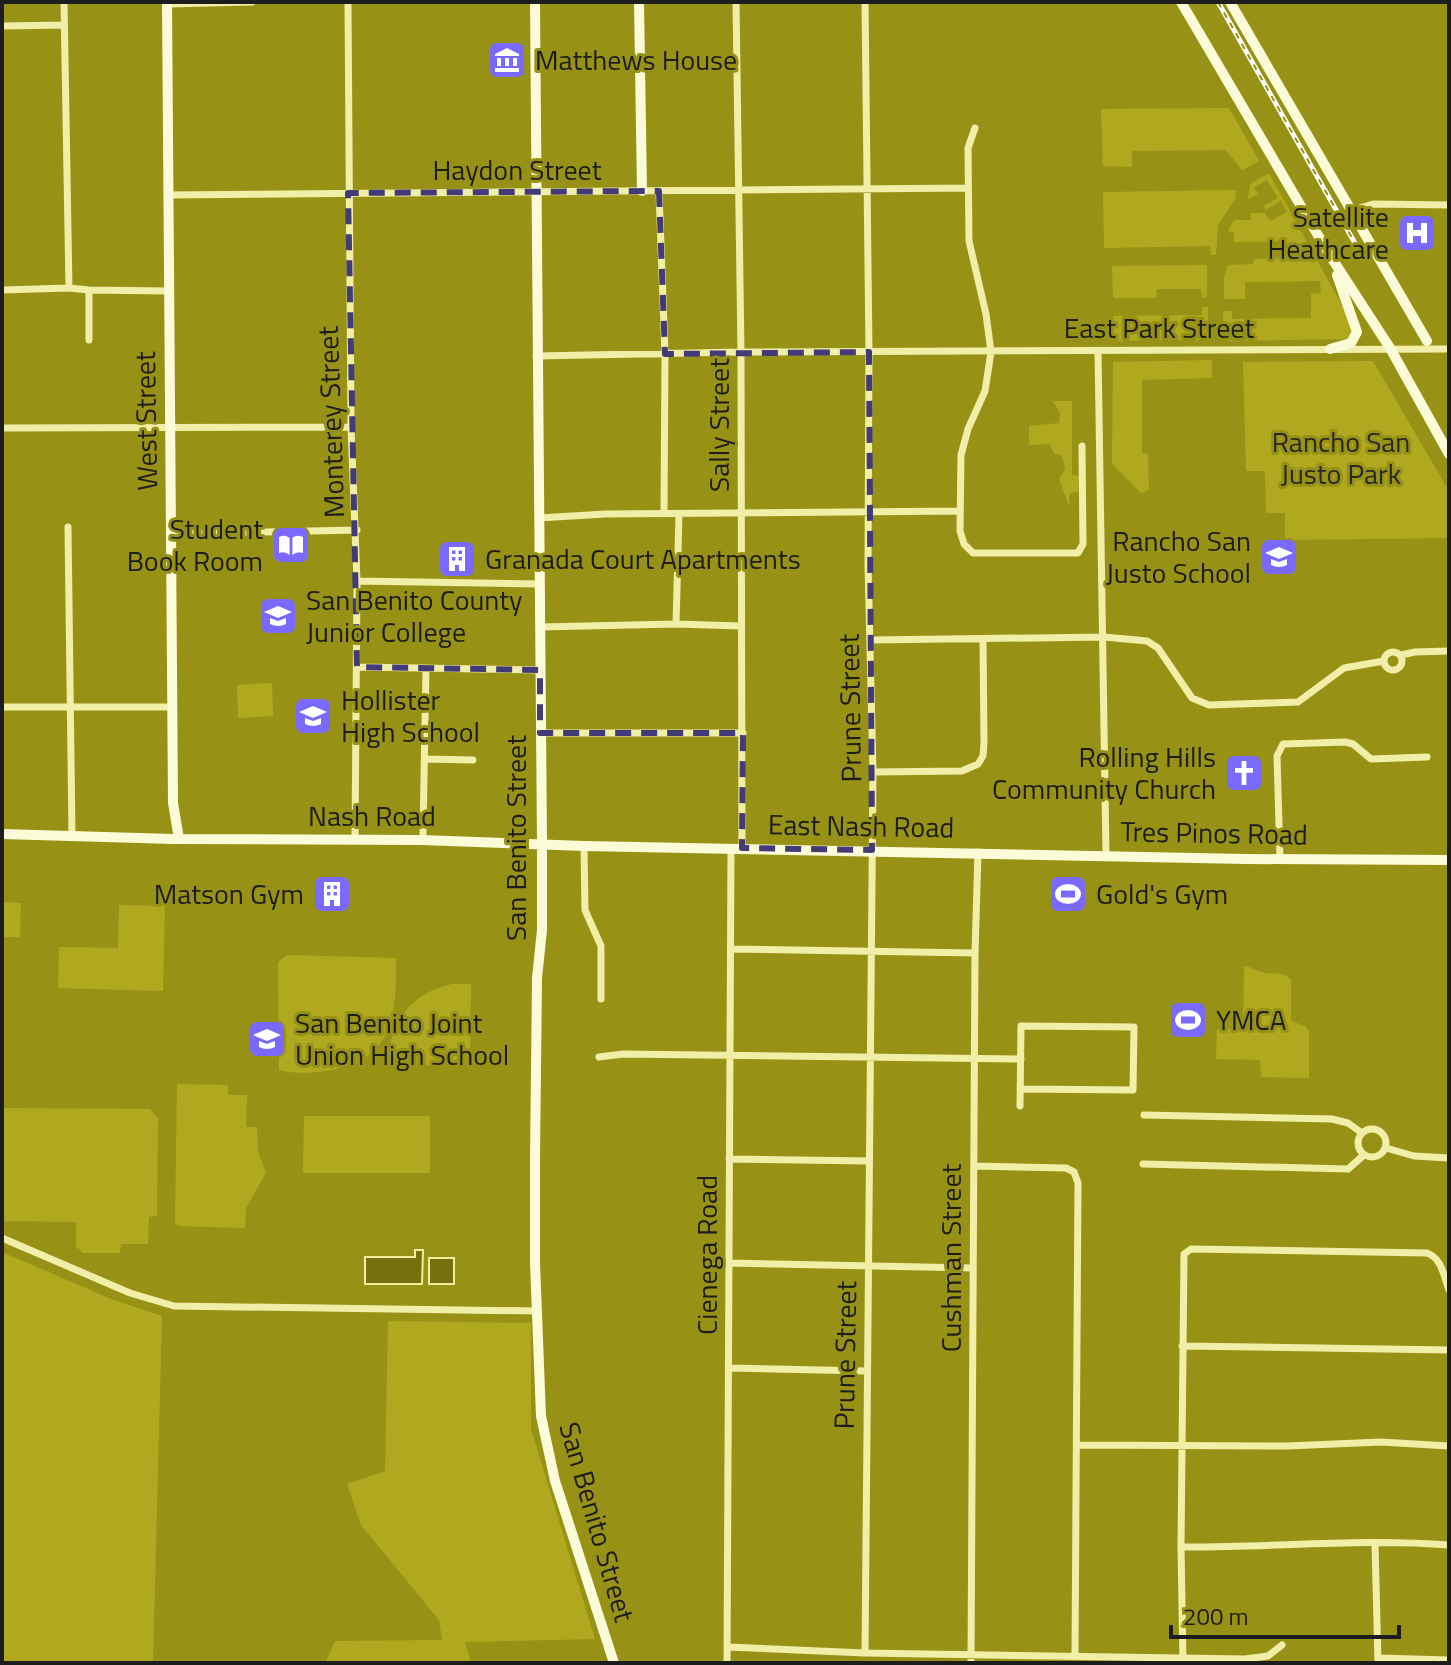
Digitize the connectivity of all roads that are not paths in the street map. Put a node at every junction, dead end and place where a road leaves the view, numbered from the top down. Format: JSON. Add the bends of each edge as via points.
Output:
{"nodes":[{"id":1,"x":64,"y":2,"type":"edge"},
{"id":2,"x":252,"y":2,"type":"edge"},
{"id":3,"x":348,"y":2,"type":"edge"},
{"id":4,"x":535,"y":2,"type":"edge"},
{"id":5,"x":639,"y":2,"type":"edge"},
{"id":6,"x":736,"y":2,"type":"edge"},
{"id":7,"x":865,"y":2,"type":"edge"},
{"id":8,"x":1181,"y":2,"type":"edge"},
{"id":9,"x":1230,"y":2,"type":"edge"},
{"id":10,"x":167,"y":3,"type":"edge"},
{"id":11,"x":64,"y":25,"type":"junction"},
{"id":12,"x":2,"y":26,"type":"edge"},
{"id":13,"x":975,"y":128,"type":"dead end"},
{"id":14,"x":968,"y":188,"type":"junction"},
{"id":15,"x":867,"y":189,"type":"junction"},
{"id":16,"x":738,"y":190,"type":"junction"},
{"id":17,"x":642,"y":191,"type":"junction"},
{"id":18,"x":659,"y":191,"type":"junction"},
{"id":19,"x":535,"y":192,"type":"junction"},
{"id":20,"x":348,"y":193,"type":"junction"},
{"id":21,"x":168,"y":195,"type":"junction"},
{"id":22,"x":1449,"y":205,"type":"edge"},
{"id":23,"x":1353,"y":210,"type":"junction"},
{"id":24,"x":1329,"y":254,"type":"junction"},
{"id":25,"x":69,"y":288,"type":"junction"},
{"id":26,"x":2,"y":290,"type":"edge"},
{"id":27,"x":89,"y":290,"type":"junction"},
{"id":28,"x":168,"y":291,"type":"junction"},
{"id":29,"x":89,"y":340,"type":"dead end"},
{"id":30,"x":1427,"y":341,"type":"dead end"},
{"id":31,"x":1390,"y":348,"type":"junction"},
{"id":32,"x":1330,"y":349,"type":"junction"},
{"id":33,"x":1449,"y":349,"type":"edge"},
{"id":34,"x":1098,"y":351,"type":"junction"},
{"id":35,"x":741,"y":352,"type":"junction"},
{"id":36,"x":869,"y":352,"type":"junction"},
{"id":37,"x":991,"y":352,"type":"junction"},
{"id":38,"x":665,"y":354,"type":"junction"},
{"id":39,"x":536,"y":356,"type":"junction"},
{"id":40,"x":351,"y":427,"type":"junction"},
{"id":41,"x":2,"y":428,"type":"edge"},
{"id":42,"x":170,"y":428,"type":"junction"},
{"id":43,"x":1082,"y":446,"type":"dead end"},
{"id":44,"x":1449,"y":454,"type":"edge"},
{"id":45,"x":1082,"y":479,"type":"junction"},
{"id":46,"x":1101,"y":480,"type":"junction"},
{"id":47,"x":960,"y":511,"type":"junction"},
{"id":48,"x":740,"y":513,"type":"junction"},
{"id":49,"x":868,"y":513,"type":"junction"},
{"id":50,"x":664,"y":514,"type":"junction"},
{"id":51,"x":679,"y":515,"type":"junction"},
{"id":52,"x":539,"y":518,"type":"junction"},
{"id":53,"x":68,"y":527,"type":"dead end"},
{"id":54,"x":357,"y":530,"type":"junction"},
{"id":55,"x":170,"y":534,"type":"junction"},
{"id":56,"x":357,"y":581,"type":"junction"},
{"id":57,"x":539,"y":584,"type":"junction"},
{"id":58,"x":676,"y":624,"type":"junction"},
{"id":59,"x":740,"y":626,"type":"junction"},
{"id":60,"x":540,"y":627,"type":"junction"},
{"id":61,"x":1104,"y":637,"type":"junction"},
{"id":62,"x":983,"y":639,"type":"junction"},
{"id":63,"x":872,"y":640,"type":"junction"},
{"id":64,"x":1449,"y":651,"type":"edge"},
{"id":65,"x":1401,"y":655,"type":"junction"},
{"id":66,"x":1384,"y":661,"type":"junction"},
{"id":67,"x":357,"y":667,"type":"junction"},
{"id":68,"x":426,"y":668,"type":"junction"},
{"id":69,"x":540,"y":670,"type":"junction"},
{"id":70,"x":2,"y":707,"type":"edge"},
{"id":71,"x":172,"y":707,"type":"junction"},
{"id":72,"x":71,"y":708,"type":"junction"},
{"id":73,"x":540,"y":733,"type":"junction"},
{"id":74,"x":743,"y":733,"type":"junction"},
{"id":75,"x":1427,"y":757,"type":"dead end"},
{"id":76,"x":425,"y":759,"type":"junction"},
{"id":77,"x":473,"y":760,"type":"dead end"},
{"id":78,"x":873,"y":772,"type":"junction"},
{"id":79,"x":2,"y":834,"type":"edge"},
{"id":80,"x":423,"y":834,"type":"dead end"},
{"id":81,"x":72,"y":836,"type":"junction"},
{"id":82,"x":179,"y":839,"type":"junction"},
{"id":83,"x":355,"y":840,"type":"junction"},
{"id":84,"x":542,"y":844,"type":"junction"},
{"id":85,"x":584,"y":846,"type":"junction"},
{"id":86,"x":737,"y":848,"type":"junction"},
{"id":87,"x":872,"y":850,"type":"junction"},
{"id":88,"x":978,"y":852,"type":"junction"},
{"id":89,"x":1106,"y":854,"type":"junction"},
{"id":90,"x":1280,"y":859,"type":"junction"},
{"id":91,"x":1449,"y":860,"type":"edge"},
{"id":92,"x":731,"y":949,"type":"junction"},
{"id":93,"x":871,"y":951,"type":"junction"},
{"id":94,"x":975,"y":953,"type":"junction"},
{"id":95,"x":601,"y":999,"type":"dead end"},
{"id":96,"x":731,"y":1056,"type":"junction"},
{"id":97,"x":599,"y":1057,"type":"dead end"},
{"id":98,"x":871,"y":1057,"type":"junction"},
{"id":99,"x":974,"y":1059,"type":"junction"},
{"id":100,"x":1021,"y":1059,"type":"junction"},
{"id":101,"x":1020,"y":1089,"type":"junction"},
{"id":102,"x":1020,"y":1106,"type":"dead end"},
{"id":103,"x":1144,"y":1115,"type":"dead end"},
{"id":104,"x":1362,"y":1133,"type":"junction"},
{"id":105,"x":1386,"y":1148,"type":"junction"},
{"id":106,"x":1364,"y":1155,"type":"junction"},
{"id":107,"x":1449,"y":1158,"type":"edge"},
{"id":108,"x":729,"y":1159,"type":"junction"},
{"id":109,"x":869,"y":1161,"type":"junction"},
{"id":110,"x":1143,"y":1164,"type":"dead end"},
{"id":111,"x":974,"y":1166,"type":"junction"},
{"id":112,"x":2,"y":1238,"type":"edge"},
{"id":113,"x":728,"y":1263,"type":"junction"},
{"id":114,"x":868,"y":1265,"type":"junction"},
{"id":115,"x":973,"y":1268,"type":"junction"},
{"id":116,"x":1449,"y":1290,"type":"edge"},
{"id":117,"x":537,"y":1311,"type":"junction"},
{"id":118,"x":1182,"y":1346,"type":"junction"},
{"id":119,"x":1449,"y":1350,"type":"edge"},
{"id":120,"x":729,"y":1368,"type":"junction"},
{"id":121,"x":867,"y":1371,"type":"junction"},
{"id":122,"x":1077,"y":1445,"type":"junction"},
{"id":123,"x":1181,"y":1446,"type":"junction"},
{"id":124,"x":1449,"y":1446,"type":"edge"},
{"id":125,"x":1375,"y":1543,"type":"junction"},
{"id":126,"x":1449,"y":1545,"type":"edge"},
{"id":127,"x":1181,"y":1547,"type":"junction"},
{"id":128,"x":1282,"y":1645,"type":"dead end"},
{"id":129,"x":727,"y":1647,"type":"junction"},
{"id":130,"x":865,"y":1653,"type":"junction"},
{"id":131,"x":1075,"y":1655,"type":"junction"},
{"id":132,"x":972,"y":1659,"type":"edge"},
{"id":133,"x":1183,"y":1660,"type":"edge"},
{"id":134,"x":1378,"y":1660,"type":"edge"},
{"id":135,"x":1449,"y":1660,"type":"edge"},
{"id":136,"x":614,"y":1663,"type":"edge"},
{"id":137,"x":727,"y":1663,"type":"edge"}],
"edges":[{"from":1,"to":11,"type":"street"},
{"from":2,"to":10,"type":"street"},
{"from":3,"to":20,"type":"street","name":"Monterey Street"},
{"from":4,"to":19,"type":"street","name":"San Benito Street"},
{"from":5,"to":17,"type":"street"},
{"from":6,"to":16,"type":"street","name":"Sally Street"},
{"from":7,"to":15,"type":"street","name":"Prune Street"},
{"from":8,"to":24,"type":"street"},
{"from":9,"to":23,"type":"street"},
{"from":10,"to":21,"type":"street","name":"West Street"},
{"from":11,"to":12,"type":"street"},
{"from":11,"to":25,"type":"street"},
{"from":13,"to":14,"type":"street","via":[[968,148]]},
{"from":14,"to":15,"type":"street","name":"Haydon Street"},
{"from":14,"to":37,"type":"street","via":[[971,256]]},
{"from":15,"to":16,"type":"street","name":"Haydon Street"},
{"from":15,"to":36,"type":"street","name":"Prune Street"},
{"from":16,"to":18,"type":"street","name":"Haydon Street"},
{"from":16,"to":35,"type":"street","name":"Sally Street"},
{"from":17,"to":18,"type":"street","name":"Haydon Street"},
{"from":17,"to":19,"type":"street","name":"Haydon Street"},
{"from":18,"to":38,"type":"street"},
{"from":19,"to":20,"type":"street","name":"Haydon Street"},
{"from":19,"to":39,"type":"street","name":"San Benito Street"},
{"from":20,"to":21,"type":"street","name":"Haydon Street"},
{"from":20,"to":40,"type":"street","name":"Monterey Street"},
{"from":21,"to":28,"type":"street","name":"West Street"},
{"from":22,"to":23,"type":"street","via":[[1373,204]]},
{"from":23,"to":30,"type":"street"},
{"from":24,"to":31,"type":"street"},
{"from":24,"to":32,"type":"street","via":[[1357,332],[1351,343]]},
{"from":25,"to":26,"type":"street"},
{"from":25,"to":27,"type":"street"},
{"from":27,"to":28,"type":"street"},
{"from":27,"to":29,"type":"street"},
{"from":28,"to":42,"type":"street","name":"West Street"},
{"from":31,"to":32,"type":"street","name":"East Park Street"},
{"from":31,"to":33,"type":"street","name":"East Park Street"},
{"from":31,"to":44,"type":"street"},
{"from":32,"to":34,"type":"street","name":"East Park Street"},
{"from":34,"to":37,"type":"street","name":"East Park Street"},
{"from":34,"to":46,"type":"street"},
{"from":35,"to":36,"type":"street","name":"East Park Street"},
{"from":35,"to":38,"type":"street","name":"East Park Street"},
{"from":35,"to":48,"type":"street","name":"Sally Street"},
{"from":36,"to":37,"type":"street","name":"East Park Street"},
{"from":36,"to":49,"type":"street","name":"Prune Street"},
{"from":37,"to":47,"type":"street","via":[[985,391],[961,455]]},
{"from":38,"to":39,"type":"street","name":"East Park Street"},
{"from":38,"to":50,"type":"street"},
{"from":39,"to":52,"type":"street","name":"San Benito Street"},
{"from":40,"to":42,"type":"street"},
{"from":40,"to":54,"type":"street","name":"Monterey Street"},
{"from":41,"to":42,"type":"street"},
{"from":42,"to":55,"type":"street","name":"West Street"},
{"from":43,"to":45,"type":"street"},
{"from":45,"to":46,"type":"street"},
{"from":45,"to":47,"type":"street","via":[[1083,544],[1078,553],[973,553],[964,544]]},
{"from":46,"to":61,"type":"street"},
{"from":47,"to":49,"type":"street"},
{"from":48,"to":49,"type":"street"},
{"from":48,"to":51,"type":"street"},
{"from":48,"to":59,"type":"street","name":"Sally Street"},
{"from":49,"to":63,"type":"street","name":"Prune Street"},
{"from":50,"to":51,"type":"street"},
{"from":50,"to":52,"type":"street"},
{"from":51,"to":58,"type":"street"},
{"from":52,"to":57,"type":"street","name":"San Benito Street"},
{"from":53,"to":72,"type":"street"},
{"from":54,"to":55,"type":"street"},
{"from":54,"to":56,"type":"street","name":"Monterey Street"},
{"from":55,"to":71,"type":"street","name":"West Street"},
{"from":56,"to":57,"type":"street"},
{"from":56,"to":67,"type":"street","name":"Monterey Street"},
{"from":57,"to":60,"type":"street","name":"San Benito Street"},
{"from":58,"to":59,"type":"street"},
{"from":58,"to":60,"type":"street"},
{"from":59,"to":74,"type":"street","name":"Sally Street"},
{"from":60,"to":69,"type":"street","name":"San Benito Street"},
{"from":61,"to":62,"type":"street"},
{"from":61,"to":66,"type":"street","via":[[1153,644],[1192,698],[1209,705],[1298,702],[1344,668]]},
{"from":61,"to":89,"type":"street"},
{"from":62,"to":63,"type":"street"},
{"from":62,"to":78,"type":"street","via":[[984,743],[978,764],[962,771]]},
{"from":63,"to":78,"type":"street","name":"Prune Street"},
{"from":64,"to":65,"type":"street"},
{"from":65,"to":66,"type":"street","via":[[1391,652]]},
{"from":65,"to":66,"type":"street","via":[[1396,669]]},
{"from":67,"to":68,"type":"street"},
{"from":67,"to":83,"type":"street","name":"Monterey Street"},
{"from":68,"to":69,"type":"street"},
{"from":68,"to":76,"type":"street"},
{"from":69,"to":73,"type":"street","name":"San Benito Street"},
{"from":70,"to":72,"type":"street"},
{"from":71,"to":72,"type":"street"},
{"from":71,"to":82,"type":"street","name":"West Street","via":[[173,803]]},
{"from":72,"to":81,"type":"street"},
{"from":73,"to":74,"type":"street"},
{"from":73,"to":84,"type":"street","name":"San Benito Street"},
{"from":74,"to":86,"type":"street","name":"Sally Street"},
{"from":75,"to":90,"type":"street","via":[[1371,759],[1345,742],[1283,744],[1277,756]]},
{"from":76,"to":77,"type":"street"},
{"from":76,"to":80,"type":"street"},
{"from":78,"to":87,"type":"street","name":"Prune Street"},
{"from":79,"to":81,"type":"street","name":"Nash Road"},
{"from":81,"to":82,"type":"street","name":"Nash Road"},
{"from":82,"to":83,"type":"street","name":"Nash Road"},
{"from":83,"to":84,"type":"street","name":"Nash Road"},
{"from":84,"to":85,"type":"street","name":"Nash Road"},
{"from":84,"to":117,"type":"street","name":"San Benito Street"},
{"from":85,"to":86,"type":"street","name":"Nash Road"},
{"from":85,"to":95,"type":"street","via":[[585,910],[600,941]]},
{"from":86,"to":87,"type":"street","name":"East Nash Road"},
{"from":86,"to":92,"type":"street","name":"Cienega Road"},
{"from":87,"to":88,"type":"street","name":"East Nash Road"},
{"from":87,"to":93,"type":"street","name":"Prune Street"},
{"from":88,"to":89,"type":"street","name":"Tres Pinos Road"},
{"from":88,"to":94,"type":"street","name":"Cushman Street"},
{"from":89,"to":90,"type":"street","name":"Tres Pinos Road"},
{"from":90,"to":91,"type":"street","name":"Tres Pinos Road"},
{"from":92,"to":93,"type":"street"},
{"from":92,"to":96,"type":"street","name":"Cienega Road"},
{"from":93,"to":94,"type":"street"},
{"from":93,"to":98,"type":"street","name":"Prune Street"},
{"from":94,"to":99,"type":"street","name":"Cushman Street"},
{"from":96,"to":97,"type":"street"},
{"from":96,"to":98,"type":"street"},
{"from":96,"to":108,"type":"street","name":"Cienega Road"},
{"from":98,"to":99,"type":"street"},
{"from":98,"to":109,"type":"street","name":"Prune Street"},
{"from":99,"to":100,"type":"street"},
{"from":99,"to":111,"type":"street","name":"Cushman Street"},
{"from":100,"to":101,"type":"street"},
{"from":100,"to":101,"type":"street","via":[[1021,1026],[1134,1027],[1133,1090]]},
{"from":101,"to":102,"type":"street"},
{"from":103,"to":104,"type":"street","via":[[1332,1119]]},
{"from":104,"to":105,"type":"street","via":[[1380,1131]]},
{"from":104,"to":106,"type":"street","via":[[1358,1147]]},
{"from":105,"to":106,"type":"street","via":[[1377,1157]]},
{"from":105,"to":107,"type":"street"},
{"from":106,"to":110,"type":"street","via":[[1348,1169]]},
{"from":108,"to":109,"type":"street"},
{"from":108,"to":113,"type":"street","name":"Cienega Road"},
{"from":109,"to":114,"type":"street","name":"Prune Street"},
{"from":111,"to":115,"type":"street","name":"Cushman Street"},
{"from":111,"to":122,"type":"street","via":[[1066,1168],[1076,1176]]},
{"from":112,"to":117,"type":"street","via":[[130,1293],[174,1306]]},
{"from":113,"to":114,"type":"street"},
{"from":113,"to":120,"type":"street","name":"Cienega Road"},
{"from":114,"to":115,"type":"street"},
{"from":114,"to":121,"type":"street","name":"Prune Street"},
{"from":115,"to":132,"type":"street","name":"Cushman Street"},
{"from":116,"to":118,"type":"street","via":[[1433,1255],[1191,1249],[1183,1258]]},
{"from":117,"to":136,"type":"street","name":"San Benito Street","via":[[544,1434]]},
{"from":118,"to":119,"type":"street"},
{"from":118,"to":123,"type":"street"},
{"from":120,"to":121,"type":"street"},
{"from":120,"to":129,"type":"street","name":"Cienega Road"},
{"from":121,"to":130,"type":"street","name":"Prune Street"},
{"from":122,"to":123,"type":"street"},
{"from":122,"to":131,"type":"street"},
{"from":123,"to":124,"type":"street"},
{"from":123,"to":127,"type":"street"},
{"from":125,"to":126,"type":"street"},
{"from":125,"to":127,"type":"street"},
{"from":125,"to":134,"type":"street"},
{"from":127,"to":133,"type":"street"},
{"from":128,"to":133,"type":"street","via":[[1260,1658]]},
{"from":129,"to":130,"type":"street"},
{"from":129,"to":137,"type":"street","name":"Cienega Road"},
{"from":130,"to":132,"type":"street"},
{"from":131,"to":132,"type":"street"},
{"from":131,"to":133,"type":"street"},
{"from":134,"to":135,"type":"street"}]}
